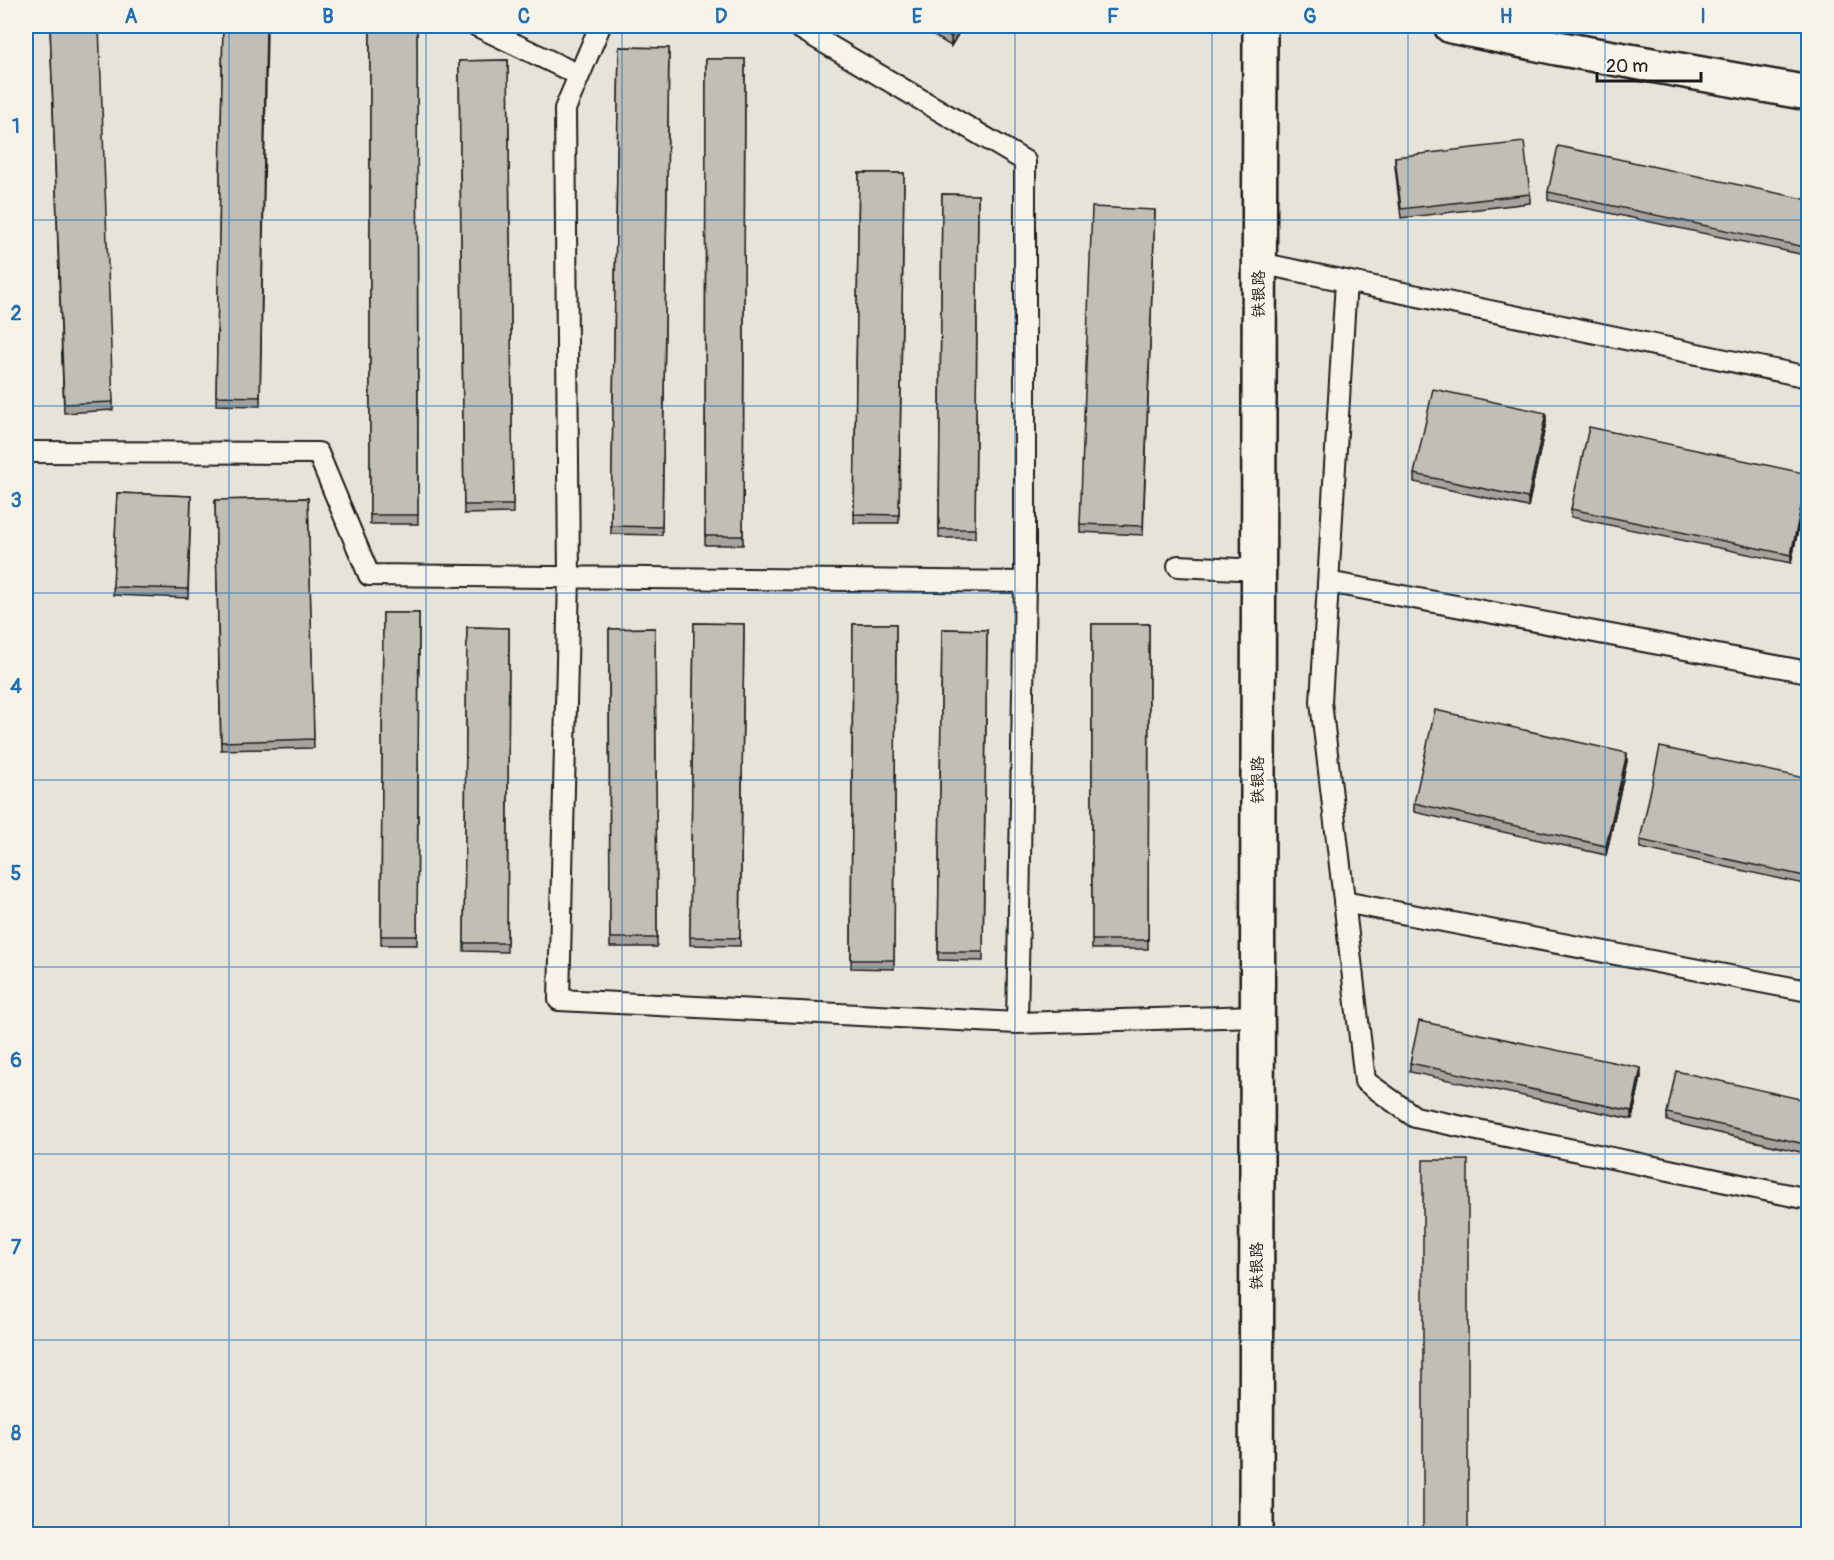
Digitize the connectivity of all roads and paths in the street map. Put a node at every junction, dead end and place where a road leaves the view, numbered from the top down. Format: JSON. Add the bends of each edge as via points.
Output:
{"nodes":[{"id":1,"x":477,"y":26,"type":"edge"},
{"id":2,"x":600,"y":26,"type":"edge"},
{"id":3,"x":796,"y":26,"type":"edge"},
{"id":4,"x":1260,"y":26,"type":"edge"},
{"id":5,"x":1451,"y":26,"type":"edge"},
{"id":6,"x":579,"y":75,"type":"junction"},
{"id":7,"x":1809,"y":93,"type":"edge"},
{"id":8,"x":1259,"y":263,"type":"junction"},
{"id":9,"x":1346,"y":281,"type":"junction"},
{"id":10,"x":1809,"y":377,"type":"edge"},
{"id":11,"x":26,"y":452,"type":"edge"},
{"id":12,"x":1178,"y":566,"type":"dead end"},
{"id":13,"x":1259,"y":570,"type":"junction"},
{"id":14,"x":569,"y":577,"type":"junction"},
{"id":15,"x":1025,"y":582,"type":"junction"},
{"id":16,"x":1328,"y":582,"type":"junction"},
{"id":17,"x":1809,"y":672,"type":"edge"},
{"id":18,"x":1344,"y":903,"type":"junction"},
{"id":19,"x":1809,"y":991,"type":"edge"},
{"id":20,"x":1257,"y":1016,"type":"junction"},
{"id":21,"x":1017,"y":1023,"type":"junction"},
{"id":22,"x":1809,"y":1199,"type":"edge"},
{"id":23,"x":1256,"y":1534,"type":"edge"}],
"edges":[{"from":1,"to":6,"type":"lane"},
{"from":2,"to":6,"type":"lane"},
{"from":3,"to":15,"type":"lane","via":[[1025,161]]},
{"from":4,"to":8,"type":"main road","name":"铁银路"},
{"from":5,"to":7,"type":"main road"},
{"from":6,"to":14,"type":"lane","via":[[565,109]]},
{"from":8,"to":9,"type":"lane"},
{"from":8,"to":13,"type":"main road","name":"铁银路"},
{"from":9,"to":10,"type":"lane"},
{"from":9,"to":16,"type":"lane"},
{"from":11,"to":14,"type":"lane","via":[[318,453],[369,575]]},
{"from":12,"to":13,"type":"lane"},
{"from":13,"to":20,"type":"main road","name":"铁银路"},
{"from":14,"to":15,"type":"lane"},
{"from":14,"to":21,"type":"lane","via":[[559,1000]]},
{"from":15,"to":21,"type":"lane"},
{"from":16,"to":17,"type":"lane"},
{"from":16,"to":18,"type":"lane","via":[[1321,702]]},
{"from":18,"to":19,"type":"lane"},
{"from":18,"to":22,"type":"lane","via":[[1365,1081],[1415,1117]]},
{"from":20,"to":21,"type":"lane"},
{"from":20,"to":23,"type":"main road","name":"铁银路"}]}
